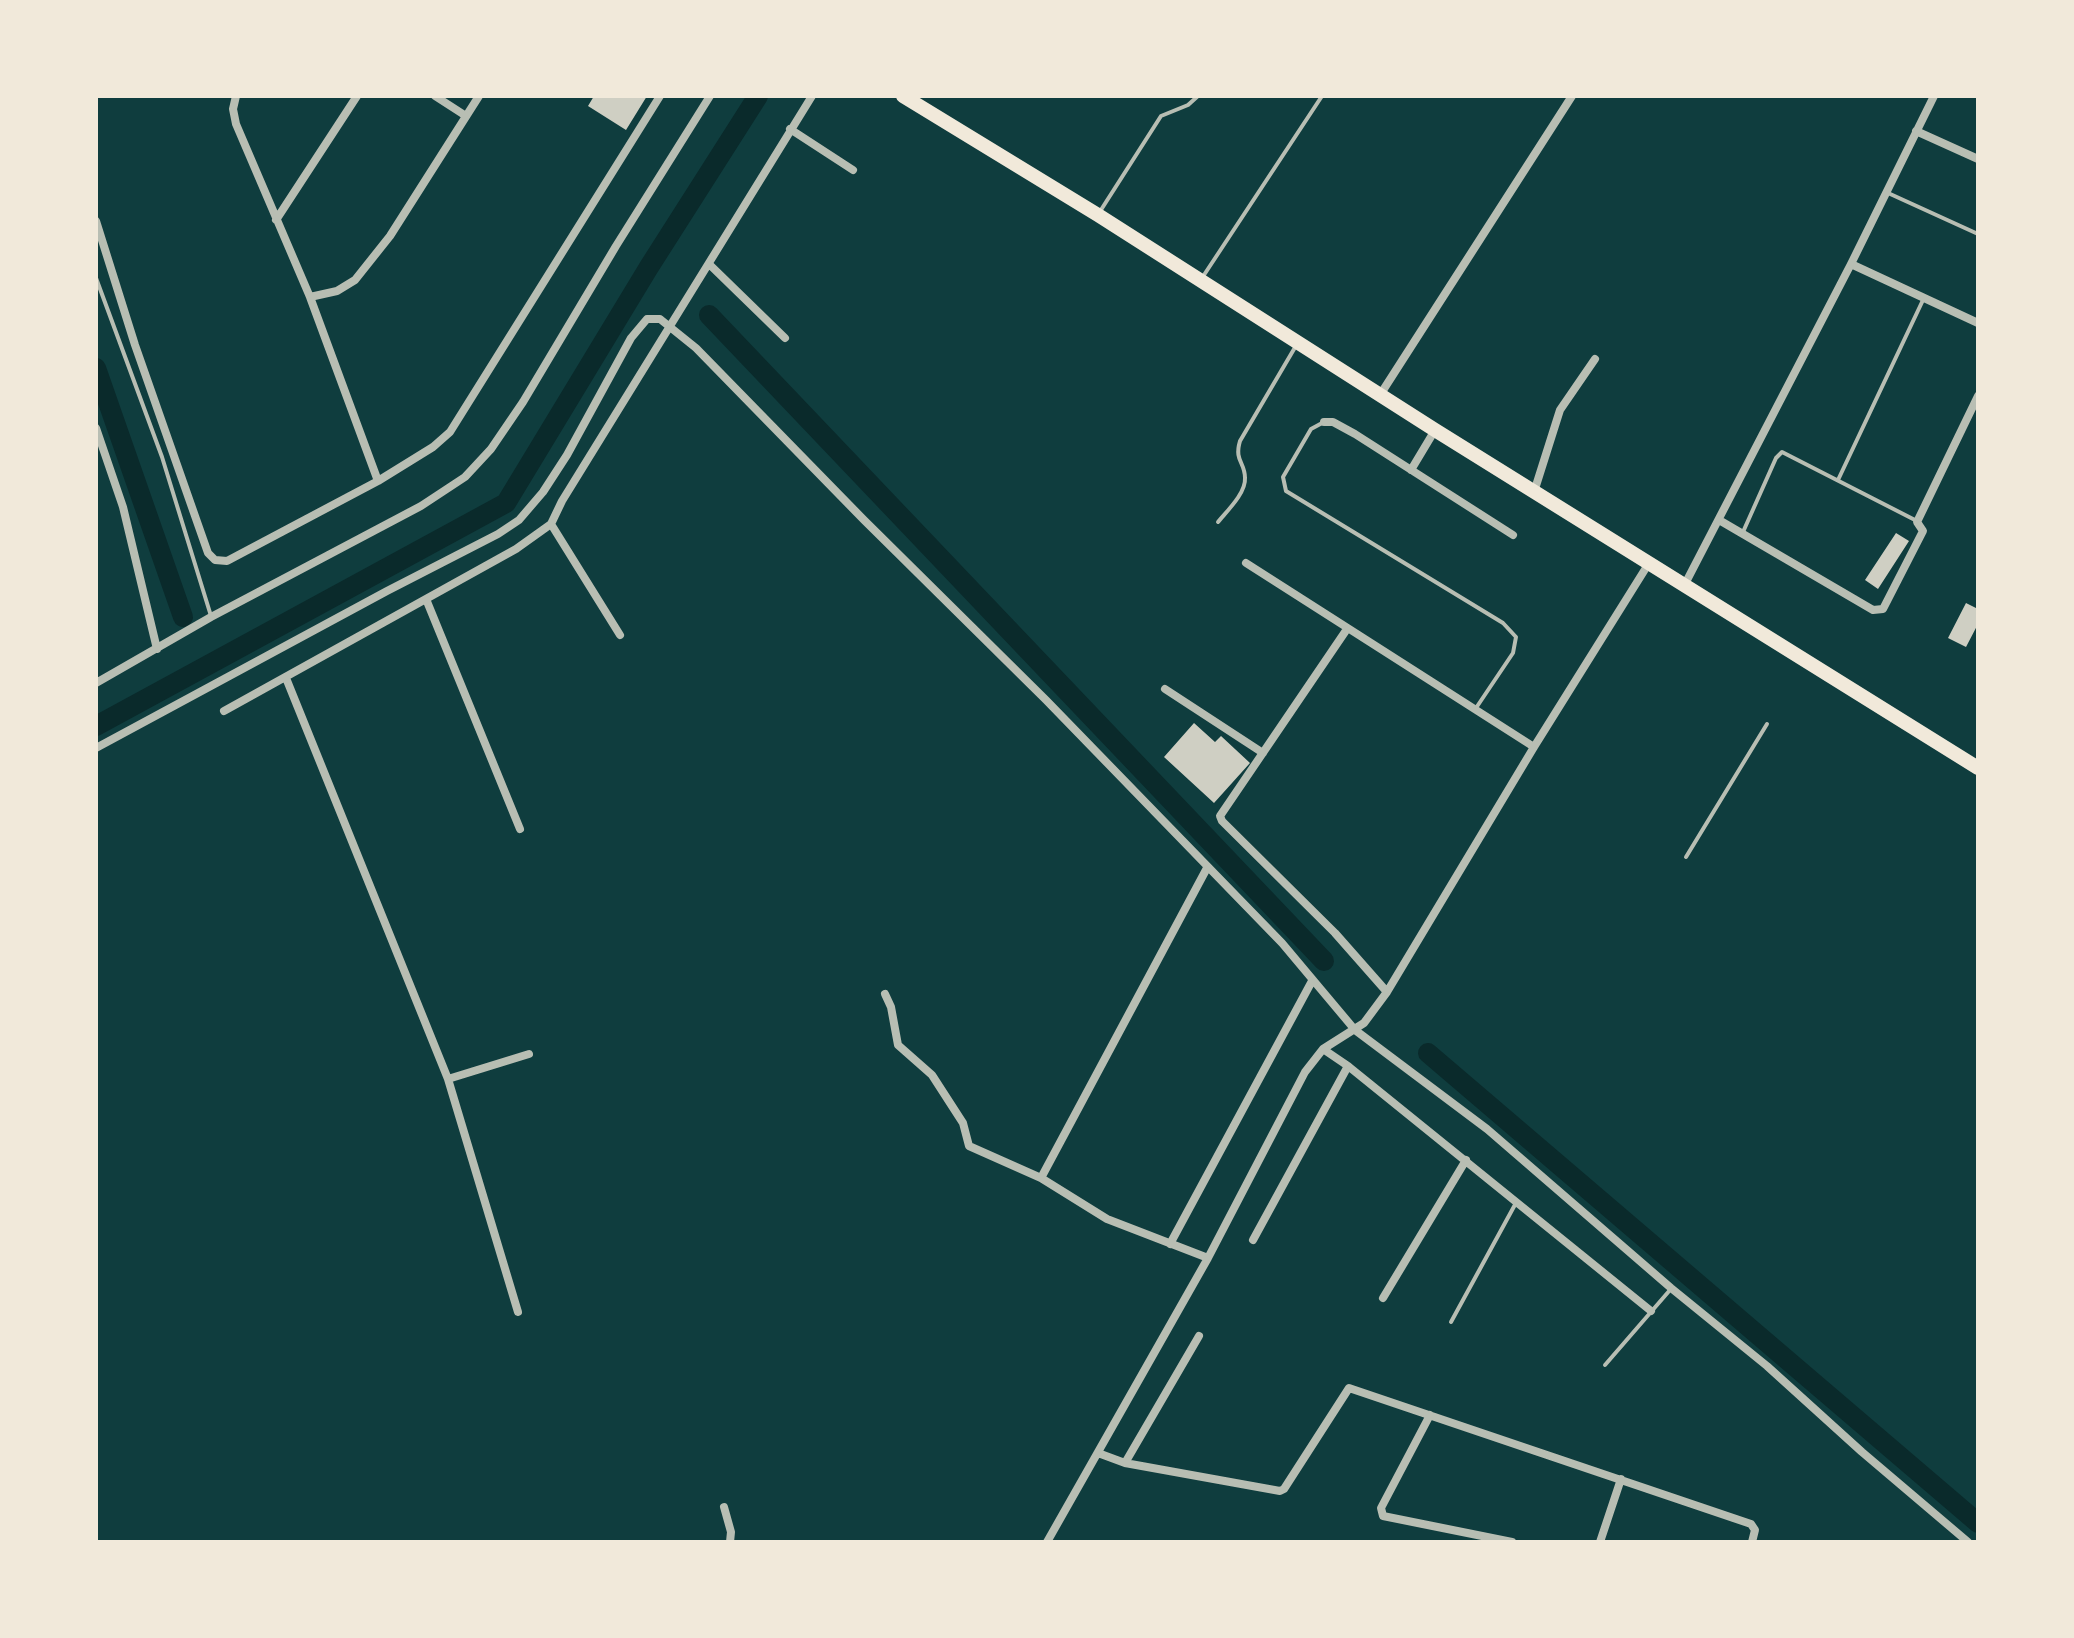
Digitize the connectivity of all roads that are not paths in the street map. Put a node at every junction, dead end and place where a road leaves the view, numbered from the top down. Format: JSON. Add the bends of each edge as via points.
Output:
{"nodes":[{"id":1,"x":236,"y":96,"type":"edge"},
{"id":2,"x":357,"y":96,"type":"edge"},
{"id":3,"x":435,"y":96,"type":"edge"},
{"id":4,"x":479,"y":96,"type":"edge"},
{"id":5,"x":660,"y":96,"type":"edge"},
{"id":6,"x":710,"y":96,"type":"edge"},
{"id":7,"x":812,"y":96,"type":"edge"},
{"id":8,"x":903,"y":96,"type":"edge"},
{"id":9,"x":1198,"y":96,"type":"edge"},
{"id":10,"x":1322,"y":96,"type":"edge"},
{"id":11,"x":1572,"y":96,"type":"edge"},
{"id":12,"x":1934,"y":96,"type":"edge"},
{"id":13,"x":466,"y":116,"type":"junction"},
{"id":14,"x":790,"y":129,"type":"junction"},
{"id":15,"x":1916,"y":131,"type":"junction"},
{"id":16,"x":1978,"y":159,"type":"edge"},
{"id":17,"x":853,"y":170,"type":"dead end"},
{"id":18,"x":1886,"y":193,"type":"junction"},
{"id":19,"x":1098,"y":215,"type":"junction"},
{"id":20,"x":276,"y":220,"type":"junction"},
{"id":21,"x":96,"y":221,"type":"edge"},
{"id":22,"x":1978,"y":234,"type":"edge"},
{"id":23,"x":709,"y":264,"type":"junction"},
{"id":24,"x":1851,"y":264,"type":"junction"},
{"id":25,"x":96,"y":278,"type":"edge"},
{"id":26,"x":1201,"y":280,"type":"junction"},
{"id":27,"x":310,"y":297,"type":"junction"},
{"id":28,"x":1924,"y":298,"type":"junction"},
{"id":29,"x":1978,"y":323,"type":"edge"},
{"id":30,"x":672,"y":327,"type":"junction"},
{"id":31,"x":785,"y":338,"type":"dead end"},
{"id":32,"x":1299,"y":342,"type":"junction"},
{"id":33,"x":1595,"y":359,"type":"dead end"},
{"id":34,"x":1380,"y":395,"type":"junction"},
{"id":35,"x":1978,"y":396,"type":"edge"},
{"id":36,"x":1324,"y":422,"type":"joint"},
{"id":37,"x":96,"y":428,"type":"edge"},
{"id":38,"x":1435,"y":430,"type":"junction"},
{"id":39,"x":1411,"y":470,"type":"junction"},
{"id":40,"x":378,"y":481,"type":"junction"},
{"id":41,"x":1838,"y":481,"type":"junction"},
{"id":42,"x":1534,"y":492,"type":"junction"},
{"id":43,"x":1719,"y":520,"type":"junction"},
{"id":44,"x":1218,"y":522,"type":"dead end"},
{"id":45,"x":1917,"y":522,"type":"junction"},
{"id":46,"x":551,"y":524,"type":"junction"},
{"id":47,"x":1742,"y":532,"type":"junction"},
{"id":48,"x":1513,"y":535,"type":"dead end"},
{"id":49,"x":1246,"y":563,"type":"dead end"},
{"id":50,"x":1649,"y":563,"type":"junction"},
{"id":51,"x":1685,"y":584,"type":"junction"},
{"id":52,"x":426,"y":599,"type":"junction"},
{"id":53,"x":211,"y":617,"type":"junction"},
{"id":54,"x":1347,"y":629,"type":"junction"},
{"id":55,"x":620,"y":635,"type":"dead end"},
{"id":56,"x":157,"y":649,"type":"junction"},
{"id":57,"x":286,"y":678,"type":"junction"},
{"id":58,"x":96,"y":683,"type":"edge"},
{"id":59,"x":1165,"y":689,"type":"dead end"},
{"id":60,"x":1475,"y":710,"type":"junction"},
{"id":61,"x":224,"y":711,"type":"dead end"},
{"id":62,"x":1767,"y":724,"type":"dead end"},
{"id":63,"x":1534,"y":747,"type":"junction"},
{"id":64,"x":96,"y":748,"type":"edge"},
{"id":65,"x":1263,"y":753,"type":"junction"},
{"id":66,"x":1978,"y":768,"type":"edge"},
{"id":67,"x":520,"y":829,"type":"dead end"},
{"id":68,"x":1686,"y":857,"type":"dead end"},
{"id":69,"x":1207,"y":868,"type":"junction"},
{"id":70,"x":1312,"y":981,"type":"junction"},
{"id":71,"x":1387,"y":992,"type":"junction"},
{"id":72,"x":885,"y":994,"type":"dead end"},
{"id":73,"x":1355,"y":1030,"type":"junction"},
{"id":74,"x":1323,"y":1049,"type":"junction"},
{"id":75,"x":529,"y":1054,"type":"dead end"},
{"id":76,"x":1348,"y":1066,"type":"junction"},
{"id":77,"x":448,"y":1079,"type":"junction"},
{"id":78,"x":1466,"y":1160,"type":"junction"},
{"id":79,"x":1041,"y":1178,"type":"junction"},
{"id":80,"x":1517,"y":1201,"type":"junction"},
{"id":81,"x":1253,"y":1240,"type":"dead end"},
{"id":82,"x":1170,"y":1244,"type":"junction"},
{"id":83,"x":1208,"y":1258,"type":"junction"},
{"id":84,"x":1671,"y":1288,"type":"junction"},
{"id":85,"x":1383,"y":1298,"type":"dead end"},
{"id":86,"x":1651,"y":1311,"type":"junction"},
{"id":87,"x":518,"y":1312,"type":"dead end"},
{"id":88,"x":1451,"y":1322,"type":"dead end"},
{"id":89,"x":1199,"y":1336,"type":"dead end"},
{"id":90,"x":1605,"y":1365,"type":"dead end"},
{"id":91,"x":1430,"y":1415,"type":"junction"},
{"id":92,"x":1098,"y":1453,"type":"junction"},
{"id":93,"x":1125,"y":1463,"type":"junction"},
{"id":94,"x":1621,"y":1479,"type":"junction"},
{"id":95,"x":724,"y":1507,"type":"dead end"},
{"id":96,"x":730,"y":1542,"type":"edge"},
{"id":97,"x":1047,"y":1542,"type":"edge"},
{"id":98,"x":1512,"y":1542,"type":"edge"},
{"id":99,"x":1600,"y":1542,"type":"edge"},
{"id":100,"x":1752,"y":1542,"type":"edge"},
{"id":101,"x":1968,"y":1542,"type":"edge"}],
"edges":[{"from":1,"to":20,"type":"street","via":[[236,124]]},
{"from":2,"to":20,"type":"street"},
{"from":3,"to":13,"type":"street"},
{"from":4,"to":13,"type":"street"},
{"from":5,"to":40,"type":"street","via":[[450,432]]},
{"from":6,"to":53,"type":"street","via":[[482,461],[421,506]]},
{"from":7,"to":14,"type":"street"},
{"from":8,"to":19,"type":"main road"},
{"from":9,"to":19,"type":"lane","via":[[1161,116]]},
{"from":10,"to":26,"type":"lane"},
{"from":11,"to":34,"type":"street"},
{"from":12,"to":15,"type":"street"},
{"from":13,"to":27,"type":"street","via":[[390,236],[355,280]]},
{"from":14,"to":17,"type":"street"},
{"from":14,"to":23,"type":"street"},
{"from":15,"to":16,"type":"street"},
{"from":15,"to":18,"type":"street"},
{"from":18,"to":22,"type":"lane"},
{"from":18,"to":24,"type":"street"},
{"from":19,"to":26,"type":"main road"},
{"from":20,"to":27,"type":"street"},
{"from":21,"to":40,"type":"street","via":[[208,553],[215,560],[227,561]]},
{"from":23,"to":30,"type":"street"},
{"from":23,"to":31,"type":"street"},
{"from":24,"to":28,"type":"street"},
{"from":24,"to":43,"type":"street"},
{"from":25,"to":53,"type":"lane","via":[[162,457]]},
{"from":26,"to":32,"type":"main road"},
{"from":27,"to":40,"type":"street"},
{"from":28,"to":29,"type":"street"},
{"from":28,"to":41,"type":"lane"},
{"from":30,"to":46,"type":"street"},
{"from":30,"to":64,"type":"street","via":[[652,317],[640,326],[567,455],[519,520]]},
{"from":30,"to":69,"type":"street"},
{"from":32,"to":34,"type":"main road"},
{"from":32,"to":44,"type":"lane","via":[[1240,441],[1237,458],[1245,479]]},
{"from":33,"to":42,"type":"street","via":[[1560,410]]},
{"from":34,"to":38,"type":"main road"},
{"from":35,"to":45,"type":"street"},
{"from":36,"to":39,"type":"street"},
{"from":36,"to":60,"type":"lane","via":[[1311,429],[1283,477],[1286,491],[1503,623],[1516,637],[1513,653]]},
{"from":37,"to":56,"type":"street","via":[[123,507]]},
{"from":38,"to":39,"type":"street"},
{"from":38,"to":42,"type":"main road"},
{"from":39,"to":48,"type":"street"},
{"from":41,"to":45,"type":"lane"},
{"from":41,"to":47,"type":"lane","via":[[1782,452]]},
{"from":42,"to":50,"type":"main road"},
{"from":43,"to":47,"type":"street"},
{"from":43,"to":51,"type":"street"},
{"from":45,"to":47,"type":"street","via":[[1923,531],[1878,611]]},
{"from":46,"to":52,"type":"street"},
{"from":46,"to":55,"type":"street"},
{"from":49,"to":54,"type":"street"},
{"from":50,"to":51,"type":"main road"},
{"from":50,"to":63,"type":"street"},
{"from":51,"to":66,"type":"main road"},
{"from":52,"to":57,"type":"street"},
{"from":52,"to":67,"type":"street"},
{"from":53,"to":56,"type":"street"},
{"from":54,"to":60,"type":"street"},
{"from":54,"to":65,"type":"street"},
{"from":56,"to":58,"type":"street"},
{"from":57,"to":61,"type":"street"},
{"from":57,"to":77,"type":"street"},
{"from":59,"to":65,"type":"street"},
{"from":60,"to":63,"type":"street"},
{"from":62,"to":68,"type":"lane"},
{"from":63,"to":71,"type":"street"},
{"from":65,"to":71,"type":"street","via":[[1221,811],[1222,821]]},
{"from":69,"to":70,"type":"street"},
{"from":69,"to":79,"type":"street"},
{"from":70,"to":73,"type":"street"},
{"from":70,"to":82,"type":"street"},
{"from":71,"to":73,"type":"street"},
{"from":72,"to":79,"type":"street","via":[[898,1045],[940,1086],[963,1123],[969,1146]]},
{"from":73,"to":74,"type":"street"},
{"from":73,"to":84,"type":"street","via":[[1487,1129]]},
{"from":74,"to":76,"type":"street"},
{"from":74,"to":83,"type":"street","via":[[1305,1072]]},
{"from":75,"to":77,"type":"street"},
{"from":76,"to":78,"type":"street"},
{"from":76,"to":81,"type":"street"},
{"from":77,"to":87,"type":"street"},
{"from":78,"to":80,"type":"street"},
{"from":78,"to":85,"type":"street"},
{"from":79,"to":82,"type":"street","via":[[1107,1219]]},
{"from":80,"to":86,"type":"street"},
{"from":80,"to":88,"type":"lane"},
{"from":82,"to":83,"type":"street"},
{"from":83,"to":92,"type":"street"},
{"from":84,"to":86,"type":"lane"},
{"from":84,"to":101,"type":"street"},
{"from":86,"to":90,"type":"lane"},
{"from":89,"to":93,"type":"street"},
{"from":91,"to":93,"type":"street","via":[[1345,1390],[1280,1491]]},
{"from":91,"to":94,"type":"street"},
{"from":91,"to":98,"type":"street","via":[[1381,1508],[1383,1516]]},
{"from":92,"to":93,"type":"street"},
{"from":92,"to":97,"type":"street"},
{"from":94,"to":99,"type":"street"},
{"from":94,"to":100,"type":"street","via":[[1751,1524]]},
{"from":95,"to":96,"type":"street"}]}
